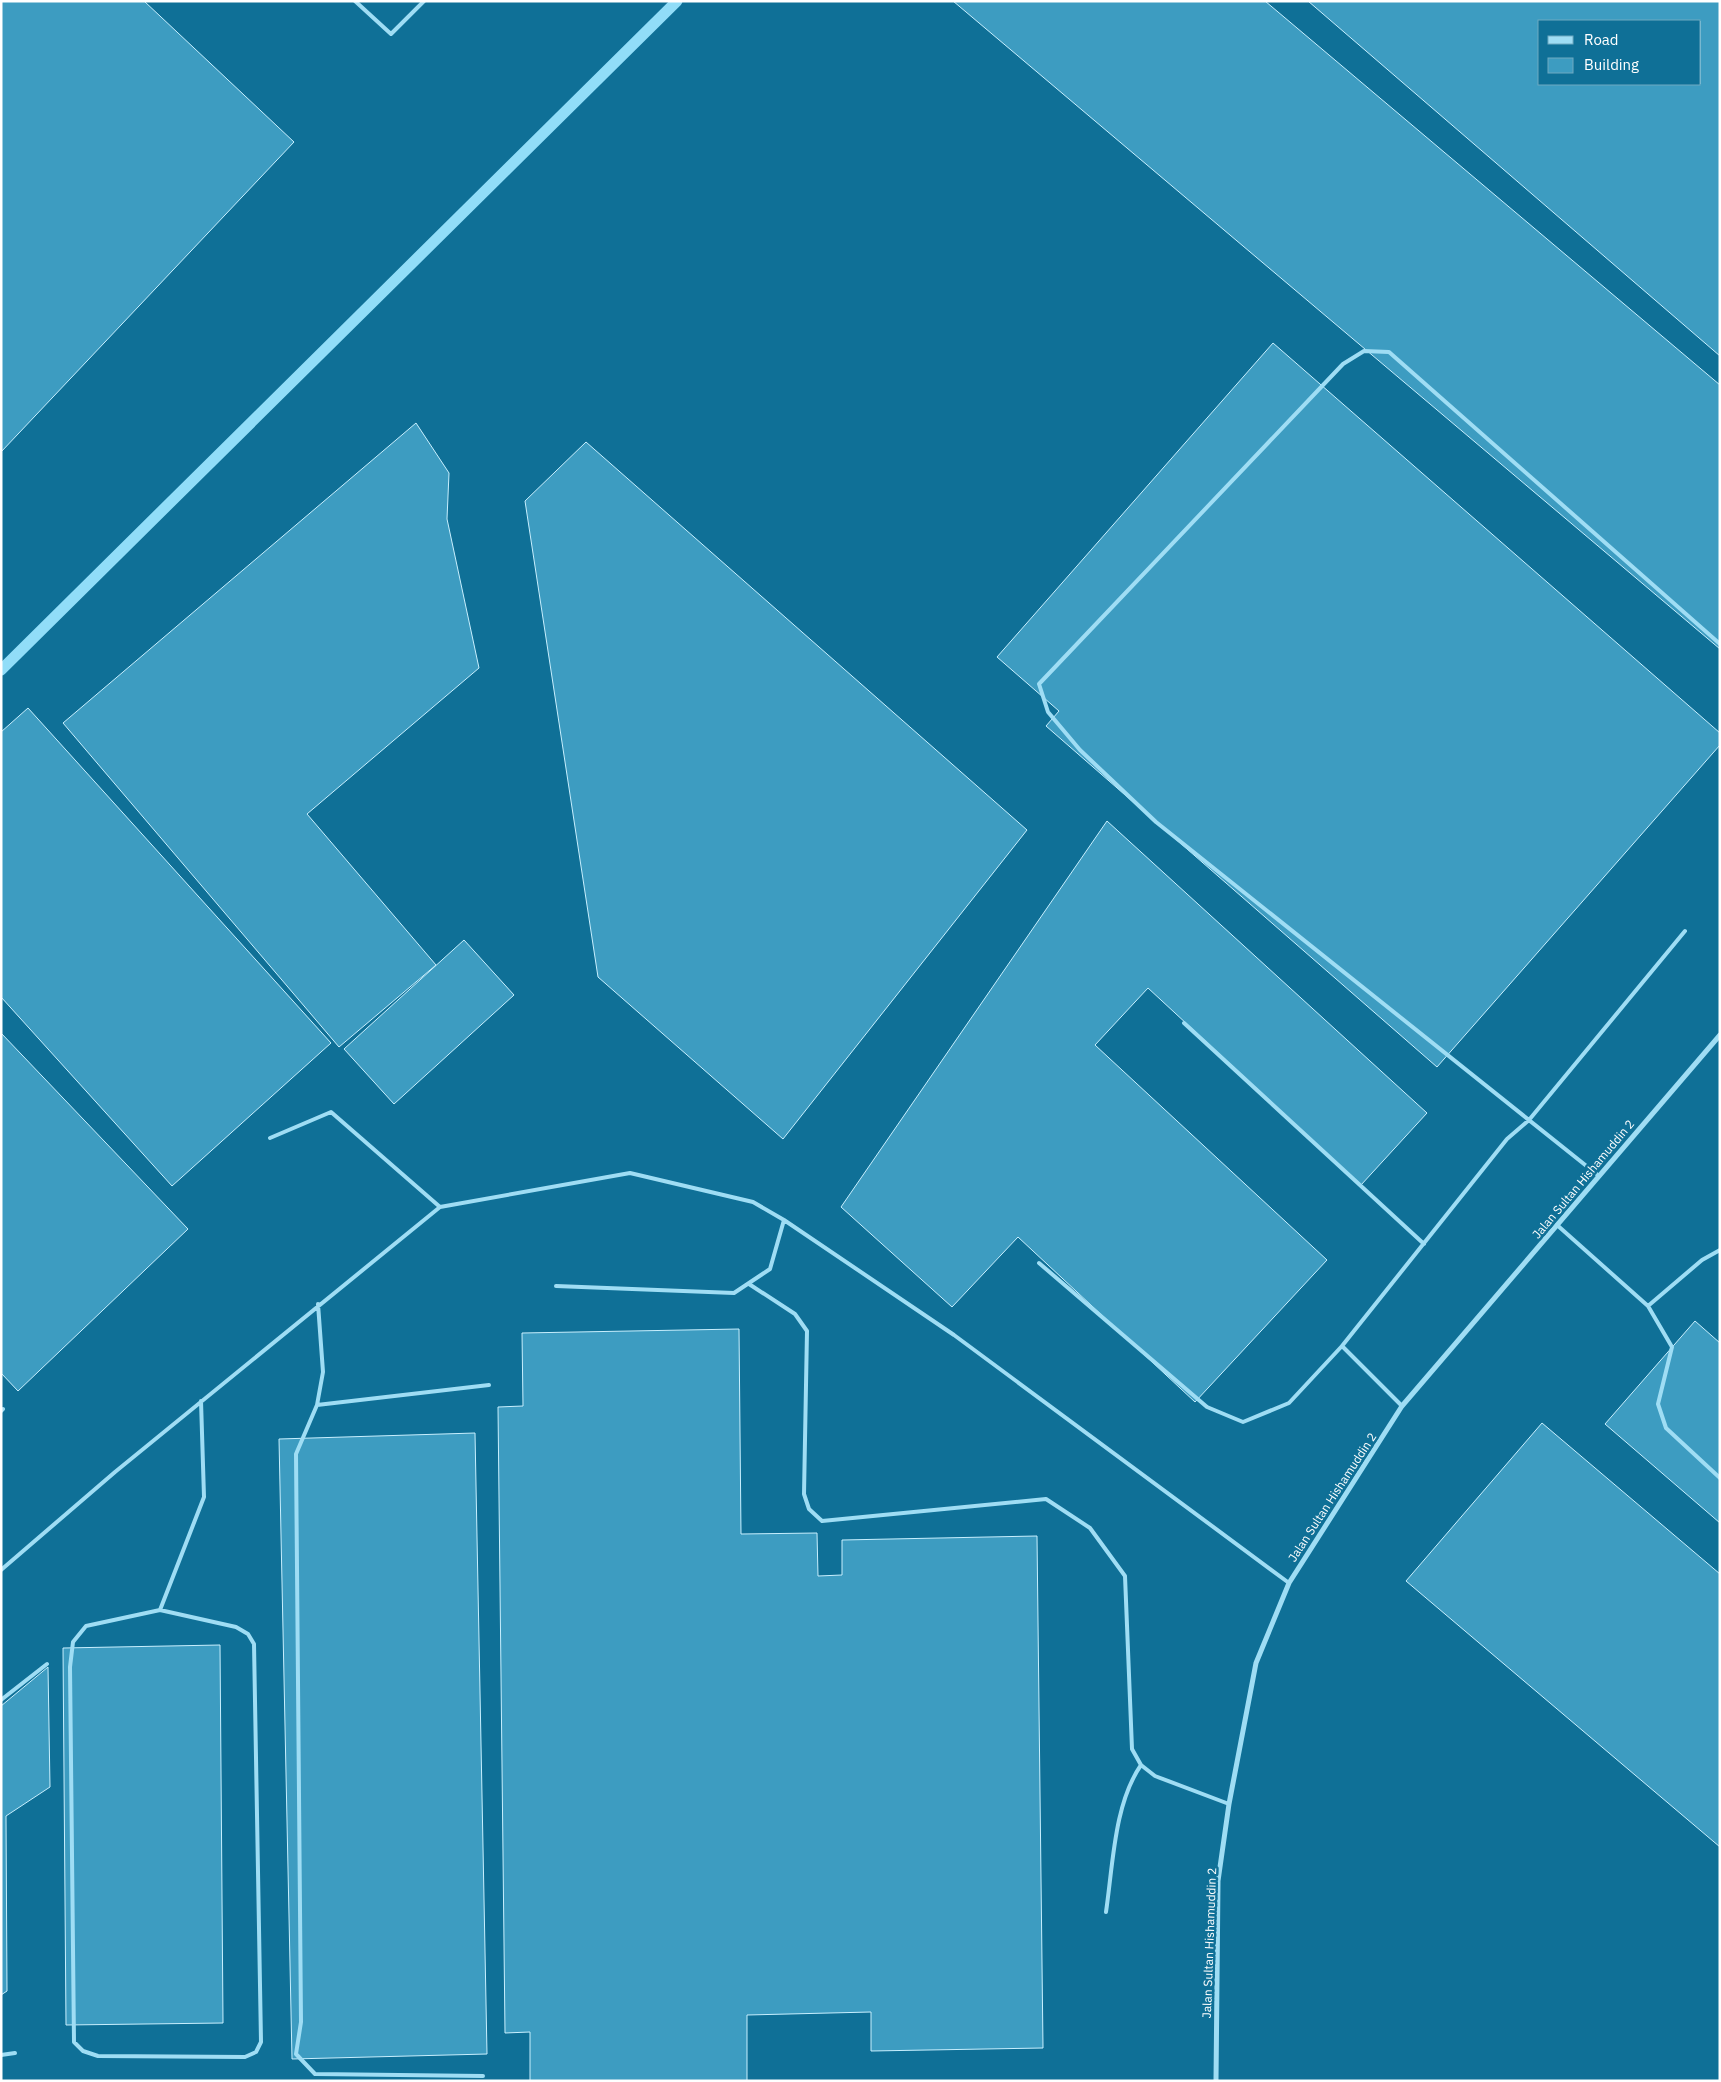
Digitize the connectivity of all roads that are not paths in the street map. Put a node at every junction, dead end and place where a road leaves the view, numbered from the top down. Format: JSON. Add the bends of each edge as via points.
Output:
{"nodes":[{"id":1,"x":355,"y":1,"type":"edge"},
{"id":2,"x":424,"y":1,"type":"edge"},
{"id":3,"x":1720,"y":644,"type":"edge"},
{"id":4,"x":1685,"y":931,"type":"dead end"},
{"id":5,"x":1184,"y":1023,"type":"dead end"},
{"id":6,"x":1720,"y":1035,"type":"edge"},
{"id":7,"x":1529,"y":1120,"type":"junction"},
{"id":8,"x":270,"y":1138,"type":"dead end"},
{"id":9,"x":1599,"y":1176,"type":"junction"},
{"id":10,"x":440,"y":1207,"type":"junction"},
{"id":11,"x":784,"y":1220,"type":"junction"},
{"id":12,"x":1557,"y":1225,"type":"junction"},
{"id":13,"x":1424,"y":1244,"type":"junction"},
{"id":14,"x":1720,"y":1250,"type":"edge"},
{"id":15,"x":1039,"y":1263,"type":"dead end"},
{"id":16,"x":749,"y":1284,"type":"junction"},
{"id":17,"x":556,"y":1286,"type":"dead end"},
{"id":18,"x":318,"y":1304,"type":"junction"},
{"id":19,"x":1648,"y":1306,"type":"junction"},
{"id":20,"x":1342,"y":1346,"type":"junction"},
{"id":21,"x":489,"y":1385,"type":"dead end"},
{"id":22,"x":201,"y":1401,"type":"junction"},
{"id":23,"x":317,"y":1405,"type":"junction"},
{"id":24,"x":1402,"y":1406,"type":"junction"},
{"id":25,"x":1720,"y":1478,"type":"edge"},
{"id":26,"x":1,"y":1570,"type":"edge"},
{"id":27,"x":1289,"y":1583,"type":"junction"},
{"id":28,"x":160,"y":1610,"type":"junction"},
{"id":29,"x":47,"y":1664,"type":"dead end"},
{"id":30,"x":1,"y":1700,"type":"edge"},
{"id":31,"x":1141,"y":1764,"type":"junction"},
{"id":32,"x":1229,"y":1804,"type":"junction"},
{"id":33,"x":1106,"y":1912,"type":"dead end"},
{"id":34,"x":15,"y":2054,"type":"dead end"},
{"id":35,"x":1,"y":2055,"type":"edge"},
{"id":36,"x":483,"y":2076,"type":"dead end"},
{"id":37,"x":1216,"y":2081,"type":"edge"}],
"edges":[{"from":1,"to":2,"type":"lane","via":[[392,34]]},
{"from":3,"to":7,"type":"lane","via":[[1389,352],[1364,351],[1343,364],[1039,684],[1048,712],[1080,750],[1156,822]]},
{"from":4,"to":7,"type":"lane"},
{"from":5,"to":13,"type":"lane"},
{"from":6,"to":9,"type":"street","name":"Jalan Sultan Hishamuddin 2"},
{"from":7,"to":9,"type":"lane"},
{"from":7,"to":13,"type":"lane","via":[[1507,1139]]},
{"from":8,"to":10,"type":"lane","via":[[332,1112]]},
{"from":9,"to":12,"type":"street","name":"Jalan Sultan Hishamuddin 2"},
{"from":10,"to":11,"type":"lane","via":[[630,1173],[753,1202]]},
{"from":10,"to":18,"type":"lane"},
{"from":11,"to":16,"type":"lane","via":[[770,1269]]},
{"from":11,"to":27,"type":"lane","via":[[954,1334]]},
{"from":12,"to":19,"type":"lane"},
{"from":12,"to":24,"type":"street","name":"Jalan Sultan Hishamuddin 2"},
{"from":13,"to":20,"type":"lane"},
{"from":14,"to":19,"type":"lane","via":[[1702,1260]]},
{"from":15,"to":20,"type":"lane","via":[[1207,1407],[1243,1422],[1290,1403]]},
{"from":16,"to":17,"type":"lane","via":[[734,1293]]},
{"from":16,"to":31,"type":"lane","via":[[796,1314],[807,1331],[804,1494],[809,1509],[822,1521],[1046,1499],[1090,1528],[1125,1576],[1132,1749]]},
{"from":18,"to":22,"type":"lane"},
{"from":18,"to":23,"type":"lane","via":[[323,1372]]},
{"from":19,"to":25,"type":"lane","via":[[1672,1347],[1658,1404],[1666,1428]]},
{"from":20,"to":24,"type":"lane"},
{"from":21,"to":23,"type":"lane"},
{"from":22,"to":26,"type":"lane"},
{"from":22,"to":28,"type":"lane","via":[[204,1497]]},
{"from":23,"to":36,"type":"lane","via":[[296,1454],[301,2022],[296,2054],[315,2074]]},
{"from":24,"to":27,"type":"street","name":"Jalan Sultan Hishamuddin 2"},
{"from":27,"to":32,"type":"street","name":"Jalan Sultan Hishamuddin 2","via":[[1256,1663]]},
{"from":28,"to":28,"type":"lane","via":[[86,1626],[73,1642],[70,1677],[74,2042],[83,2051],[98,2056],[245,2057],[256,2052],[261,2042],[254,1644],[248,1634],[236,1627]]},
{"from":29,"to":30,"type":"lane"},
{"from":31,"to":32,"type":"lane","via":[[1155,1776]]},
{"from":31,"to":33,"type":"lane","via":[[1122,1804]]},
{"from":32,"to":37,"type":"street","name":"Jalan Sultan Hishamuddin 2","via":[[1218,1881]]},
{"from":34,"to":35,"type":"lane"}]}
